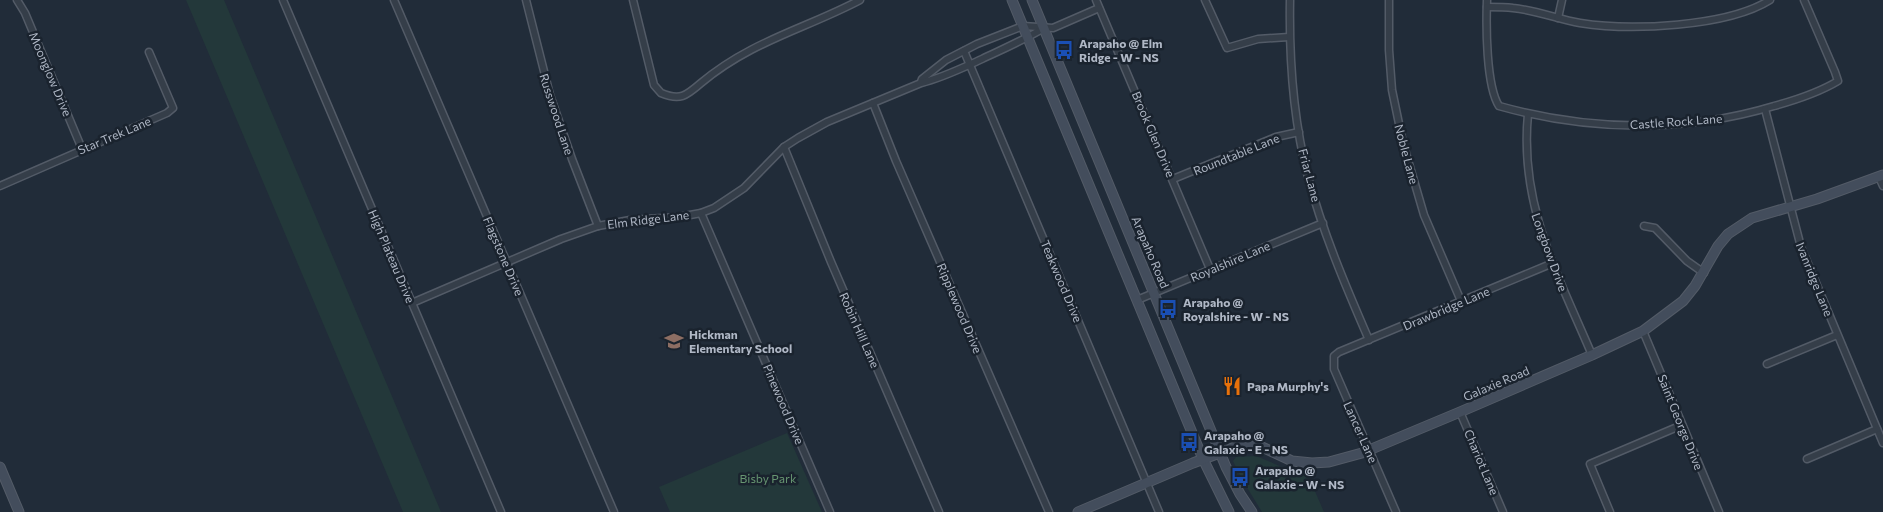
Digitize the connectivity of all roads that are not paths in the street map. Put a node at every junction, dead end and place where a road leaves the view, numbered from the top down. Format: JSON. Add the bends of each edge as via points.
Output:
{"nodes":[{"id":1,"x":17,"y":0,"type":"edge"},
{"id":2,"x":283,"y":0,"type":"edge"},
{"id":3,"x":394,"y":0,"type":"edge"},
{"id":4,"x":526,"y":0,"type":"edge"},
{"id":5,"x":633,"y":0,"type":"edge"},
{"id":6,"x":860,"y":0,"type":"edge"},
{"id":7,"x":1012,"y":0,"type":"edge"},
{"id":8,"x":1032,"y":0,"type":"edge"},
{"id":9,"x":1096,"y":0,"type":"edge"},
{"id":10,"x":1205,"y":0,"type":"edge"},
{"id":11,"x":1290,"y":0,"type":"edge"},
{"id":12,"x":1388,"y":0,"type":"edge"},
{"id":13,"x":1562,"y":0,"type":"edge"},
{"id":14,"x":1804,"y":0,"type":"edge"},
{"id":15,"x":1766,"y":1,"type":"edge"},
{"id":16,"x":1487,"y":3,"type":"edge"},
{"id":17,"x":1099,"y":8,"type":"junction"},
{"id":18,"x":1558,"y":18,"type":"junction"},
{"id":19,"x":1023,"y":26,"type":"junction"},
{"id":20,"x":1044,"y":28,"type":"junction"},
{"id":21,"x":1289,"y":37,"type":"junction"},
{"id":22,"x":1028,"y":38,"type":"junction"},
{"id":23,"x":964,"y":51,"type":"junction"},
{"id":24,"x":149,"y":52,"type":"dead end"},
{"id":25,"x":970,"y":65,"type":"junction"},
{"id":26,"x":921,"y":83,"type":"junction"},
{"id":27,"x":873,"y":103,"type":"junction"},
{"id":28,"x":1765,"y":109,"type":"junction"},
{"id":29,"x":1528,"y":114,"type":"junction"},
{"id":30,"x":1299,"y":132,"type":"junction"},
{"id":31,"x":784,"y":147,"type":"junction"},
{"id":32,"x":82,"y":149,"type":"junction"},
{"id":33,"x":1881,"y":176,"type":"edge"},
{"id":34,"x":1173,"y":180,"type":"junction"},
{"id":35,"x":0,"y":186,"type":"edge"},
{"id":36,"x":1883,"y":186,"type":"edge"},
{"id":37,"x":1790,"y":206,"type":"junction"},
{"id":38,"x":701,"y":213,"type":"junction"},
{"id":39,"x":1323,"y":222,"type":"junction"},
{"id":40,"x":598,"y":226,"type":"junction"},
{"id":41,"x":1644,"y":226,"type":"dead end"},
{"id":42,"x":507,"y":262,"type":"junction"},
{"id":43,"x":1553,"y":263,"type":"junction"},
{"id":44,"x":1210,"y":269,"type":"junction"},
{"id":45,"x":1704,"y":273,"type":"junction"},
{"id":46,"x":1155,"y":293,"type":"junction"},
{"id":47,"x":1137,"y":300,"type":"junction"},
{"id":48,"x":1461,"y":301,"type":"junction"},
{"id":49,"x":412,"y":302,"type":"junction"},
{"id":50,"x":1643,"y":331,"type":"junction"},
{"id":51,"x":1838,"y":334,"type":"junction"},
{"id":52,"x":1369,"y":340,"type":"junction"},
{"id":53,"x":1339,"y":352,"type":"joint"},
{"id":54,"x":1592,"y":356,"type":"junction"},
{"id":55,"x":1767,"y":364,"type":"dead end"},
{"id":56,"x":1460,"y":412,"type":"junction"},
{"id":57,"x":1682,"y":425,"type":"junction"},
{"id":58,"x":1877,"y":430,"type":"junction"},
{"id":59,"x":1883,"y":443,"type":"edge"},
{"id":60,"x":1369,"y":450,"type":"junction"},
{"id":61,"x":1220,"y":452,"type":"junction"},
{"id":62,"x":1203,"y":459,"type":"junction"},
{"id":63,"x":1807,"y":459,"type":"dead end"},
{"id":64,"x":0,"y":467,"type":"edge"},
{"id":65,"x":1147,"y":483,"type":"junction"},
{"id":66,"x":19,"y":512,"type":"edge"},
{"id":67,"x":501,"y":512,"type":"edge"},
{"id":68,"x":614,"y":512,"type":"edge"},
{"id":69,"x":830,"y":512,"type":"edge"},
{"id":70,"x":939,"y":512,"type":"edge"},
{"id":71,"x":1049,"y":512,"type":"edge"},
{"id":72,"x":1078,"y":512,"type":"edge"},
{"id":73,"x":1159,"y":512,"type":"edge"},
{"id":74,"x":1229,"y":512,"type":"edge"},
{"id":75,"x":1252,"y":512,"type":"edge"},
{"id":76,"x":1396,"y":512,"type":"edge"},
{"id":77,"x":1503,"y":512,"type":"edge"},
{"id":78,"x":1610,"y":512,"type":"edge"},
{"id":79,"x":1718,"y":512,"type":"edge"}],
"edges":[{"from":1,"to":32,"type":"street","name":"Moonglow Drive"},
{"from":2,"to":49,"type":"street","name":"High Plateau Drive"},
{"from":3,"to":42,"type":"street","name":"Flagstone Drive"},
{"from":4,"to":40,"type":"street","name":"Russwood Lane","via":[[550,96]]},
{"from":5,"to":6,"type":"street","via":[[654,85],[661,93],[679,98],[761,44]]},
{"from":7,"to":19,"type":"main road"},
{"from":8,"to":20,"type":"main road","name":"Arapaho Road"},
{"from":9,"to":17,"type":"street","name":"Brook Glen Drive"},
{"from":10,"to":21,"type":"street","via":[[1227,48],[1258,39]]},
{"from":11,"to":21,"type":"street","name":"Friar Lane"},
{"from":12,"to":48,"type":"street","name":"Noble Lane","via":[[1392,90],[1403,144],[1424,215]]},
{"from":13,"to":18,"type":"street"},
{"from":14,"to":28,"type":"street","name":"Castle Rock Lane","via":[[1838,81],[1802,98]]},
{"from":15,"to":18,"type":"street","via":[[1740,13],[1703,22],[1656,26],[1582,23]]},
{"from":16,"to":18,"type":"street"},
{"from":16,"to":29,"type":"street","name":"Castle Rock Lane","via":[[1488,57],[1496,101],[1499,106]]},
{"from":17,"to":20,"type":"street","name":"Elm Ridge Lane","via":[[1053,28]]},
{"from":17,"to":34,"type":"street","name":"Brook Glen Drive"},
{"from":19,"to":20,"type":"street","name":"Elm Ridge Lane"},
{"from":19,"to":22,"type":"main road"},
{"from":19,"to":23,"type":"street","name":"Elm Ridge Lane"},
{"from":20,"to":22,"type":"street","name":"Elm Ridge Lane"},
{"from":20,"to":46,"type":"main road","name":"Arapaho Road"},
{"from":21,"to":30,"type":"street","name":"Friar Lane"},
{"from":22,"to":25,"type":"street","name":"Elm Ridge Lane"},
{"from":22,"to":47,"type":"main road"},
{"from":23,"to":25,"type":"street","name":"Teakwood Drive"},
{"from":23,"to":26,"type":"street","name":"Elm Ridge Lane","via":[[946,60]]},
{"from":24,"to":32,"type":"street","name":"Star Trek Lane","via":[[173,108]]},
{"from":25,"to":26,"type":"street","name":"Elm Ridge Lane"},
{"from":25,"to":65,"type":"street","name":"Teakwood Drive"},
{"from":26,"to":27,"type":"street","name":"Elm Ridge Lane"},
{"from":27,"to":31,"type":"street","name":"Elm Ridge Lane","via":[[827,122]]},
{"from":27,"to":71,"type":"street","name":"Ripplewood Drive"},
{"from":28,"to":29,"type":"street","name":"Castle Rock Lane","via":[[1712,121],[1642,126],[1593,124]]},
{"from":28,"to":37,"type":"street","name":"Ivanridge Lane"},
{"from":29,"to":43,"type":"street","name":"Longbow Drive","via":[[1529,188]]},
{"from":30,"to":34,"type":"street","name":"Roundtable Lane","via":[[1276,137]]},
{"from":30,"to":39,"type":"street","name":"Friar Lane","via":[[1308,177]]},
{"from":31,"to":38,"type":"street","name":"Elm Ridge Lane","via":[[744,188],[725,202]]},
{"from":31,"to":70,"type":"street","name":"Robin Hill Lane"},
{"from":32,"to":35,"type":"street","name":"Star Trek Lane"},
{"from":33,"to":36,"type":"street"},
{"from":33,"to":37,"type":"main road","name":"Galaxie Road"},
{"from":34,"to":44,"type":"street","name":"Brook Glen Drive"},
{"from":37,"to":45,"type":"main road","name":"Galaxie Road","via":[[1752,218],[1728,234]]},
{"from":37,"to":51,"type":"street","name":"Ivanridge Lane","via":[[1801,247]]},
{"from":38,"to":40,"type":"street","name":"Elm Ridge Lane"},
{"from":38,"to":69,"type":"street","name":"Pinewood Drive"},
{"from":39,"to":44,"type":"street","name":"Royalshire Lane"},
{"from":39,"to":52,"type":"street","name":"Friar Lane"},
{"from":40,"to":42,"type":"street","name":"Elm Ridge Lane"},
{"from":41,"to":45,"type":"street","via":[[1656,228]]},
{"from":42,"to":49,"type":"street","name":"Elm Ridge Lane"},
{"from":42,"to":68,"type":"street","name":"Flagstone Drive"},
{"from":43,"to":48,"type":"street","name":"Drawbridge Lane"},
{"from":43,"to":54,"type":"street","name":"Longbow Drive"},
{"from":44,"to":46,"type":"street","name":"Royalshire Lane"},
{"from":45,"to":50,"type":"main road","name":"Galaxie Road","via":[[1682,301]]},
{"from":46,"to":47,"type":"street","name":"Royalshire Lane"},
{"from":46,"to":61,"type":"main road","name":"Arapaho Road"},
{"from":47,"to":62,"type":"main road"},
{"from":48,"to":52,"type":"street","name":"Drawbridge Lane"},
{"from":49,"to":67,"type":"street","name":"High Plateau Drive"},
{"from":50,"to":54,"type":"main road","name":"Galaxie Road"},
{"from":50,"to":57,"type":"street","name":"Saint George Drive"},
{"from":51,"to":55,"type":"street"},
{"from":51,"to":58,"type":"street","name":"Ivanridge Lane"},
{"from":52,"to":53,"type":"street","name":"Drawbridge Lane"},
{"from":53,"to":60,"type":"street","name":"Lancer Lane","via":[[1334,356],[1334,369]]},
{"from":54,"to":56,"type":"main road","name":"Galaxie Road"},
{"from":56,"to":60,"type":"main road","name":"Galaxie Road"},
{"from":56,"to":77,"type":"street","name":"Chariot Lane"},
{"from":57,"to":78,"type":"street","via":[[1590,464]]},
{"from":57,"to":79,"type":"street","name":"Saint George Drive"},
{"from":58,"to":59,"type":"street","name":"Ivanridge Lane"},
{"from":58,"to":63,"type":"street"},
{"from":60,"to":61,"type":"main road","name":"Galaxie Road","via":[[1312,463],[1292,461],[1253,444]]},
{"from":60,"to":76,"type":"street","name":"Lancer Lane"},
{"from":61,"to":62,"type":"main road","name":"Galaxie Road"},
{"from":61,"to":75,"type":"main road","name":"Arapaho Road"},
{"from":62,"to":65,"type":"main road","name":"Galaxie Road"},
{"from":62,"to":74,"type":"main road"},
{"from":64,"to":66,"type":"main road"},
{"from":65,"to":72,"type":"main road","name":"Galaxie Road"},
{"from":65,"to":73,"type":"street","name":"Teakwood Drive"}]}
